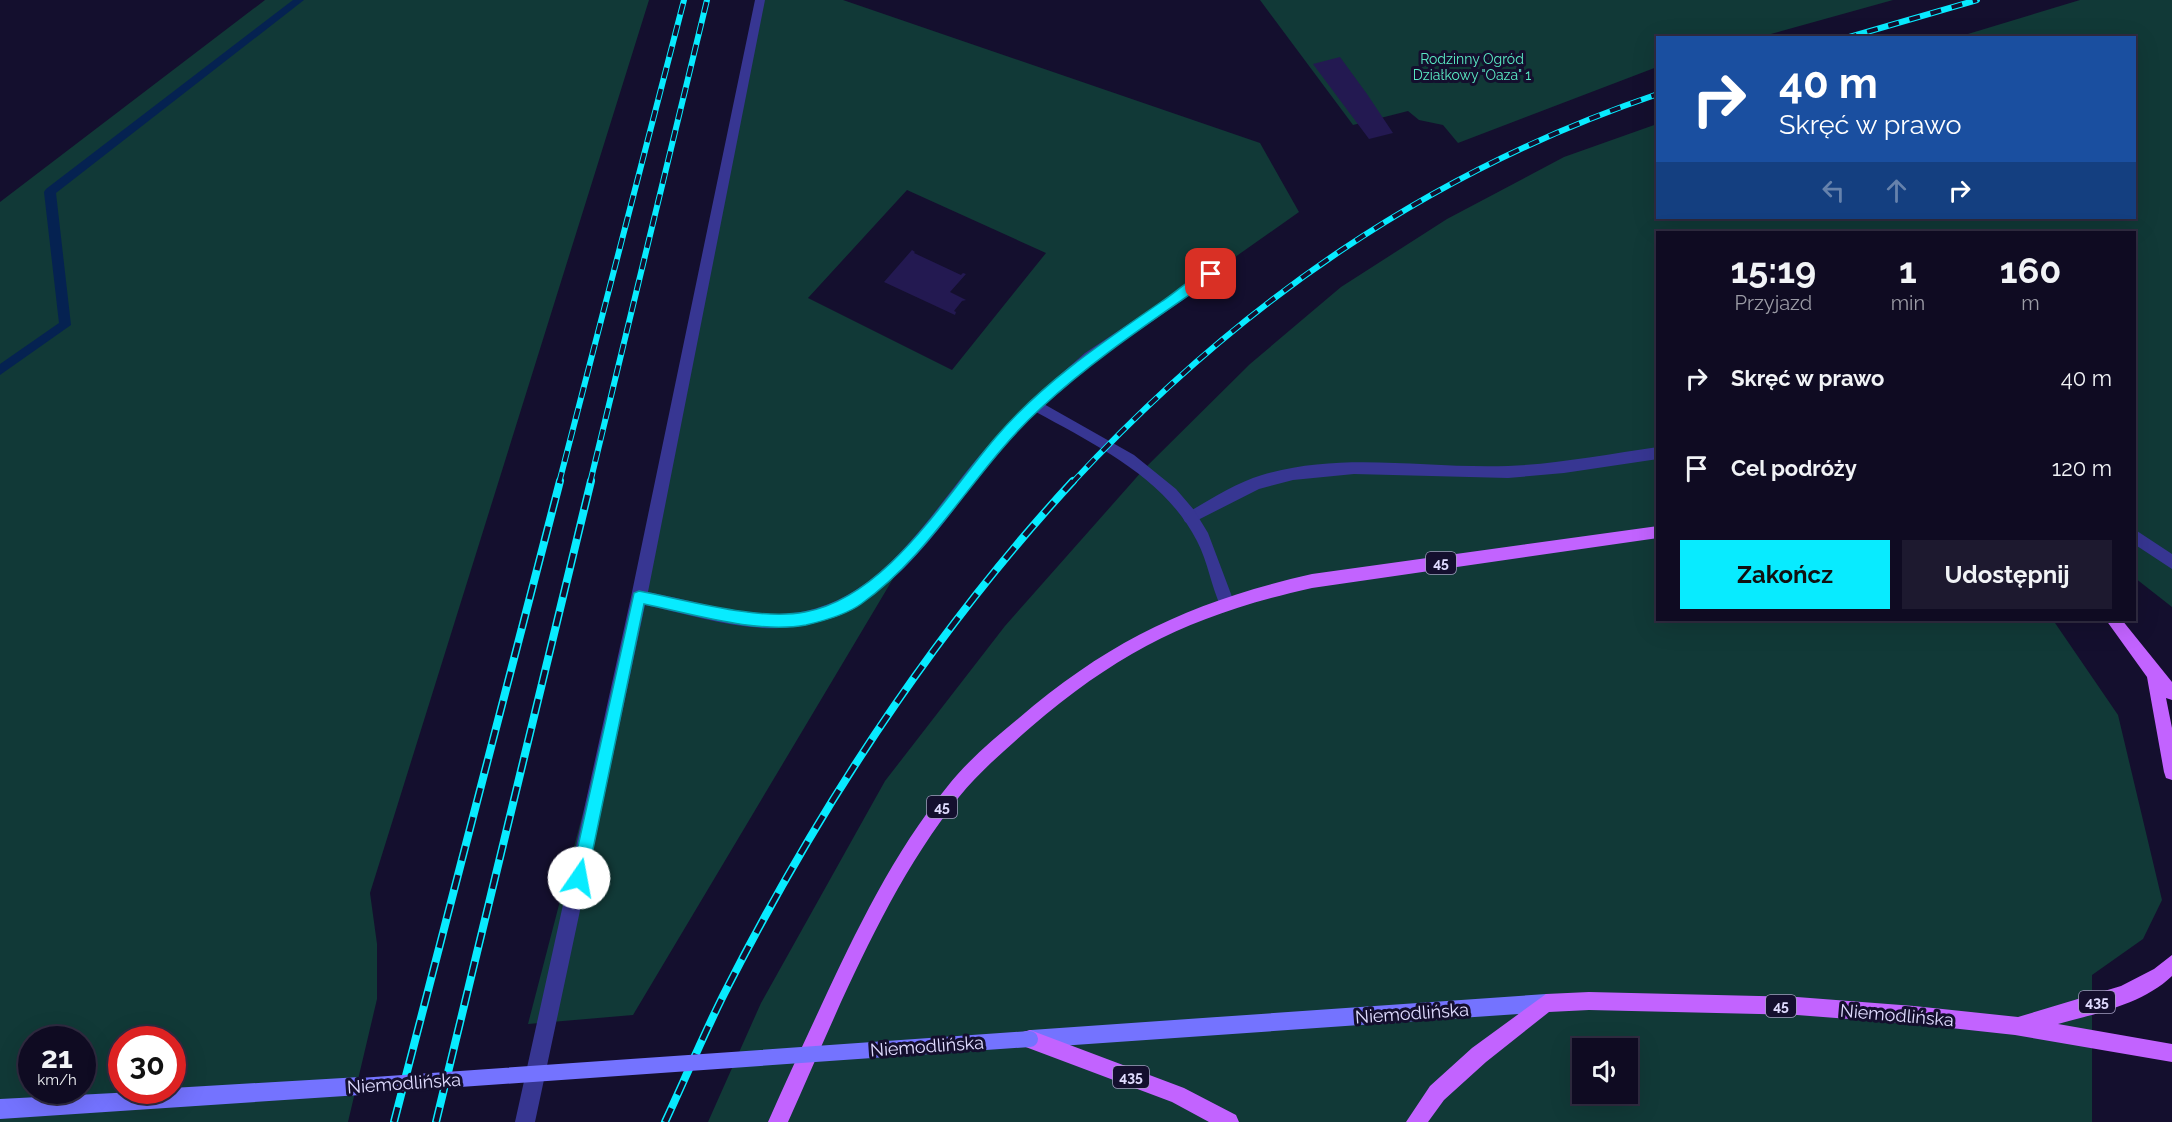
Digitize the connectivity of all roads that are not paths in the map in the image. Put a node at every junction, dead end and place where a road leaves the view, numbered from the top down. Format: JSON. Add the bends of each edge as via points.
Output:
{"nodes":[{"id":1,"x":760,"y":0,"type":"edge"},
{"id":2,"x":1211,"y":274,"type":"dead end"},
{"id":3,"x":1035,"y":405,"type":"junction"},
{"id":4,"x":1656,"y":453,"type":"edge"},
{"id":5,"x":1190,"y":518,"type":"junction"},
{"id":6,"x":1656,"y":532,"type":"edge"},
{"id":7,"x":2136,"y":536,"type":"edge"},
{"id":8,"x":2172,"y":562,"type":"edge"},
{"id":9,"x":639,"y":597,"type":"junction"},
{"id":10,"x":1226,"y":602,"type":"junction"},
{"id":11,"x":2114,"y":621,"type":"edge"},
{"id":12,"x":2154,"y":674,"type":"junction"},
{"id":13,"x":2172,"y":693,"type":"edge"},
{"id":14,"x":2172,"y":772,"type":"edge"},
{"id":15,"x":2172,"y":964,"type":"edge"},
{"id":16,"x":1546,"y":1003,"type":"junction"},
{"id":17,"x":2015,"y":1026,"type":"junction"},
{"id":18,"x":1030,"y":1039,"type":"junction"},
{"id":19,"x":2172,"y":1053,"type":"edge"},
{"id":20,"x":0,"y":1109,"type":"edge"},
{"id":21,"x":525,"y":1122,"type":"edge"},
{"id":22,"x":778,"y":1122,"type":"edge"},
{"id":23,"x":1229,"y":1122,"type":"edge"},
{"id":24,"x":1416,"y":1122,"type":"edge"}],
"edges":[{"from":1,"to":9,"type":"street"},
{"from":2,"to":3,"type":"street","via":[[1090,357]]},
{"from":3,"to":5,"type":"street","via":[[1143,470],[1172,495]]},
{"from":3,"to":9,"type":"street","via":[[1001,439],[906,557],[854,601],[804,619],[777,621]]},
{"from":4,"to":5,"type":"street","via":[[1510,472],[1351,467],[1307,472],[1262,482]]},
{"from":5,"to":10,"type":"street","via":[[1203,538]]},
{"from":6,"to":10,"type":"main road","number":"45","via":[[1312,581]]},
{"from":7,"to":8,"type":"street"},
{"from":9,"to":21,"type":"street"},
{"from":10,"to":22,"type":"main road","number":"45","via":[[1131,644],[1074,680],[984,759],[948,798],[883,901]]},
{"from":11,"to":12,"type":"main road"},
{"from":12,"to":13,"type":"main road"},
{"from":12,"to":14,"type":"main road"},
{"from":15,"to":17,"type":"main road","number":"435","via":[[2141,987]]},
{"from":16,"to":17,"type":"main road","name":"Niemodlińska","number":"45","via":[[1797,1006]]},
{"from":16,"to":18,"type":"main road","name":"Niemodlińska","number":"435"},
{"from":16,"to":24,"type":"main road","via":[[1445,1086]]},
{"from":17,"to":19,"type":"main road","number":"45"},
{"from":18,"to":20,"type":"main road","name":"Niemodlińska","number":"435","bridge":true},
{"from":18,"to":23,"type":"main road","number":"435","via":[[1177,1095]]}]}
